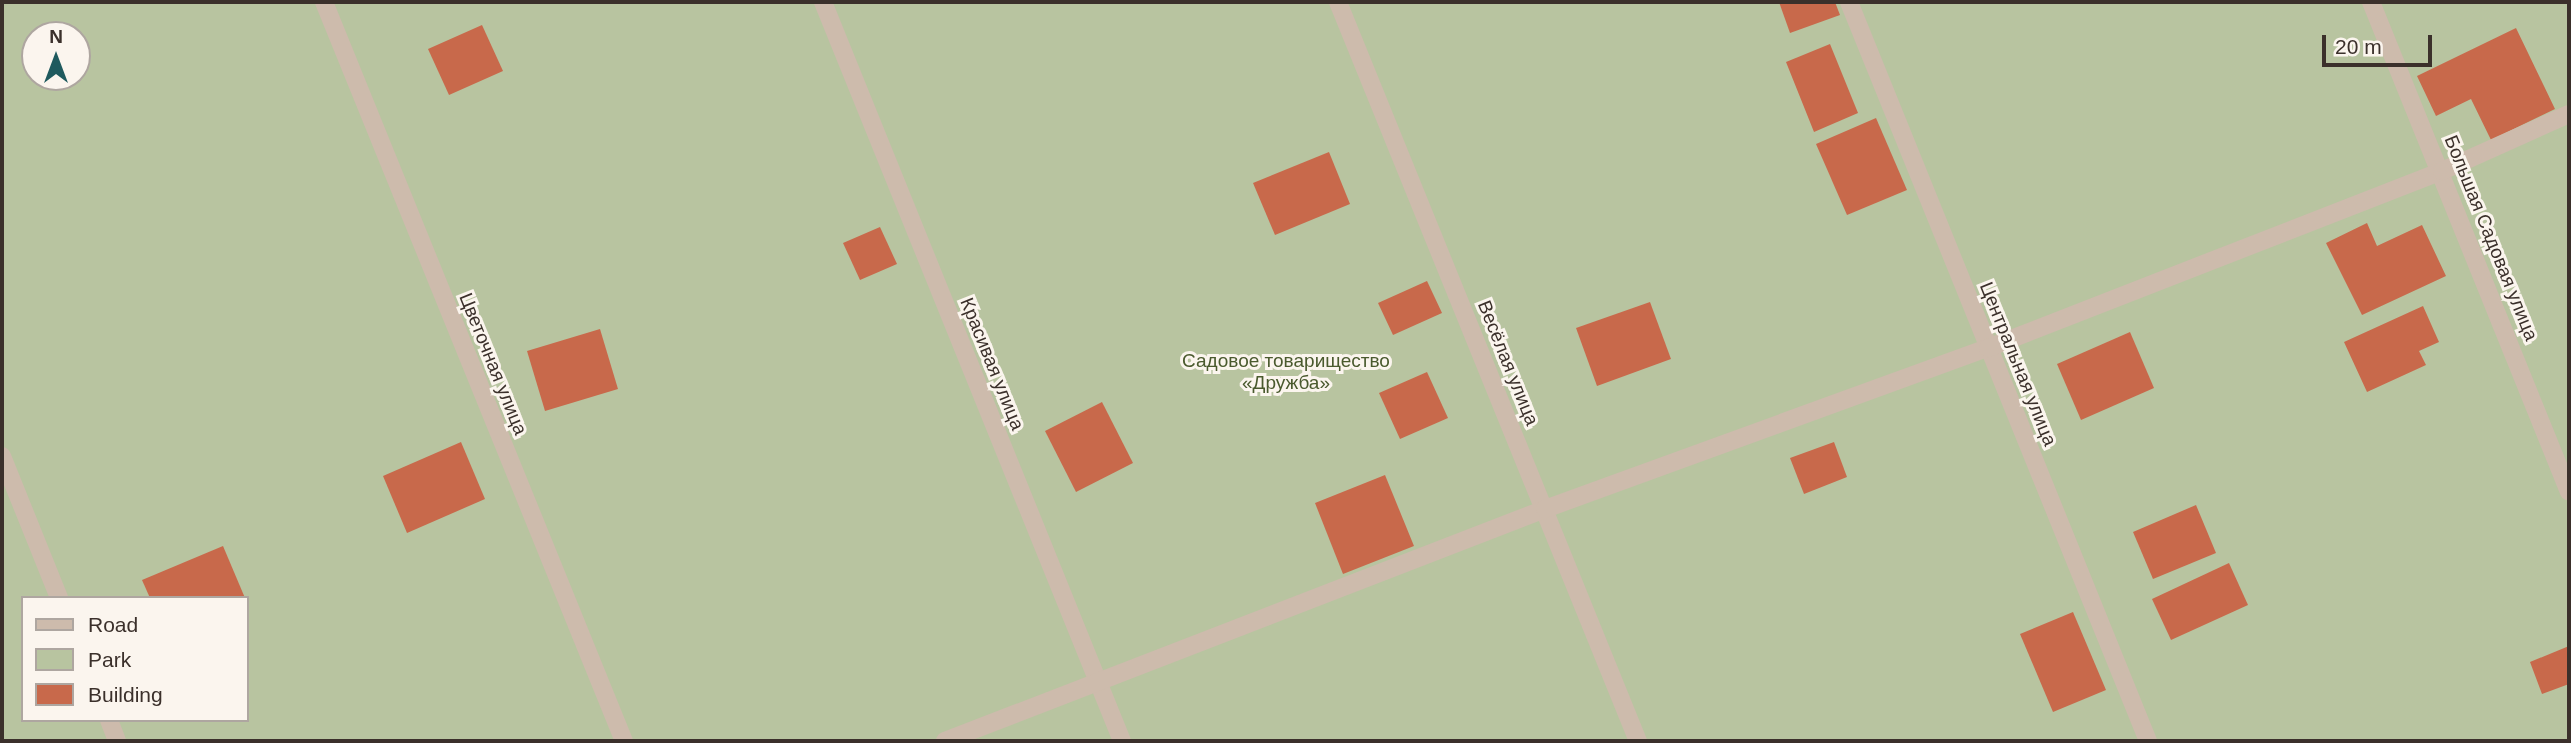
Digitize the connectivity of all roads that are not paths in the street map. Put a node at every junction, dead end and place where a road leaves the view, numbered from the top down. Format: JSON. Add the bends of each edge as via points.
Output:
{"nodes":[{"id":1,"x":324,"y":2,"type":"edge"},
{"id":2,"x":822,"y":2,"type":"edge"},
{"id":3,"x":1338,"y":2,"type":"edge"},
{"id":4,"x":1849,"y":2,"type":"edge"},
{"id":5,"x":2371,"y":2,"type":"edge"},
{"id":6,"x":2569,"y":114,"type":"edge"},
{"id":7,"x":2442,"y":171,"type":"junction"},
{"id":8,"x":1988,"y":348,"type":"junction"},
{"id":9,"x":2,"y":456,"type":"edge"},
{"id":10,"x":2569,"y":492,"type":"edge"},
{"id":11,"x":1545,"y":509,"type":"junction"},
{"id":12,"x":58,"y":596,"type":"edge"},
{"id":13,"x":1097,"y":681,"type":"junction"},
{"id":14,"x":110,"y":722,"type":"edge"},
{"id":15,"x":117,"y":741,"type":"edge"},
{"id":16,"x":624,"y":741,"type":"edge"},
{"id":17,"x":944,"y":741,"type":"edge"},
{"id":18,"x":1122,"y":741,"type":"edge"},
{"id":19,"x":1639,"y":741,"type":"edge"},
{"id":20,"x":2148,"y":741,"type":"edge"}],
"edges":[{"from":1,"to":16,"type":"street","name":"Цветочная улица"},
{"from":2,"to":13,"type":"street","name":"Красивая улица"},
{"from":3,"to":11,"type":"street","name":"Весёлая улица"},
{"from":4,"to":8,"type":"street","name":"Центральная улица"},
{"from":5,"to":7,"type":"street","name":"Большая Садовая улица"},
{"from":6,"to":7,"type":"street"},
{"from":7,"to":8,"type":"street"},
{"from":7,"to":10,"type":"street","name":"Большая Садовая улица"},
{"from":8,"to":11,"type":"street"},
{"from":8,"to":20,"type":"street","name":"Центральная улица"},
{"from":9,"to":12,"type":"street"},
{"from":11,"to":13,"type":"street"},
{"from":11,"to":19,"type":"street","name":"Весёлая улица"},
{"from":13,"to":17,"type":"street"},
{"from":13,"to":18,"type":"street","name":"Красивая улица"},
{"from":14,"to":15,"type":"street"}]}
